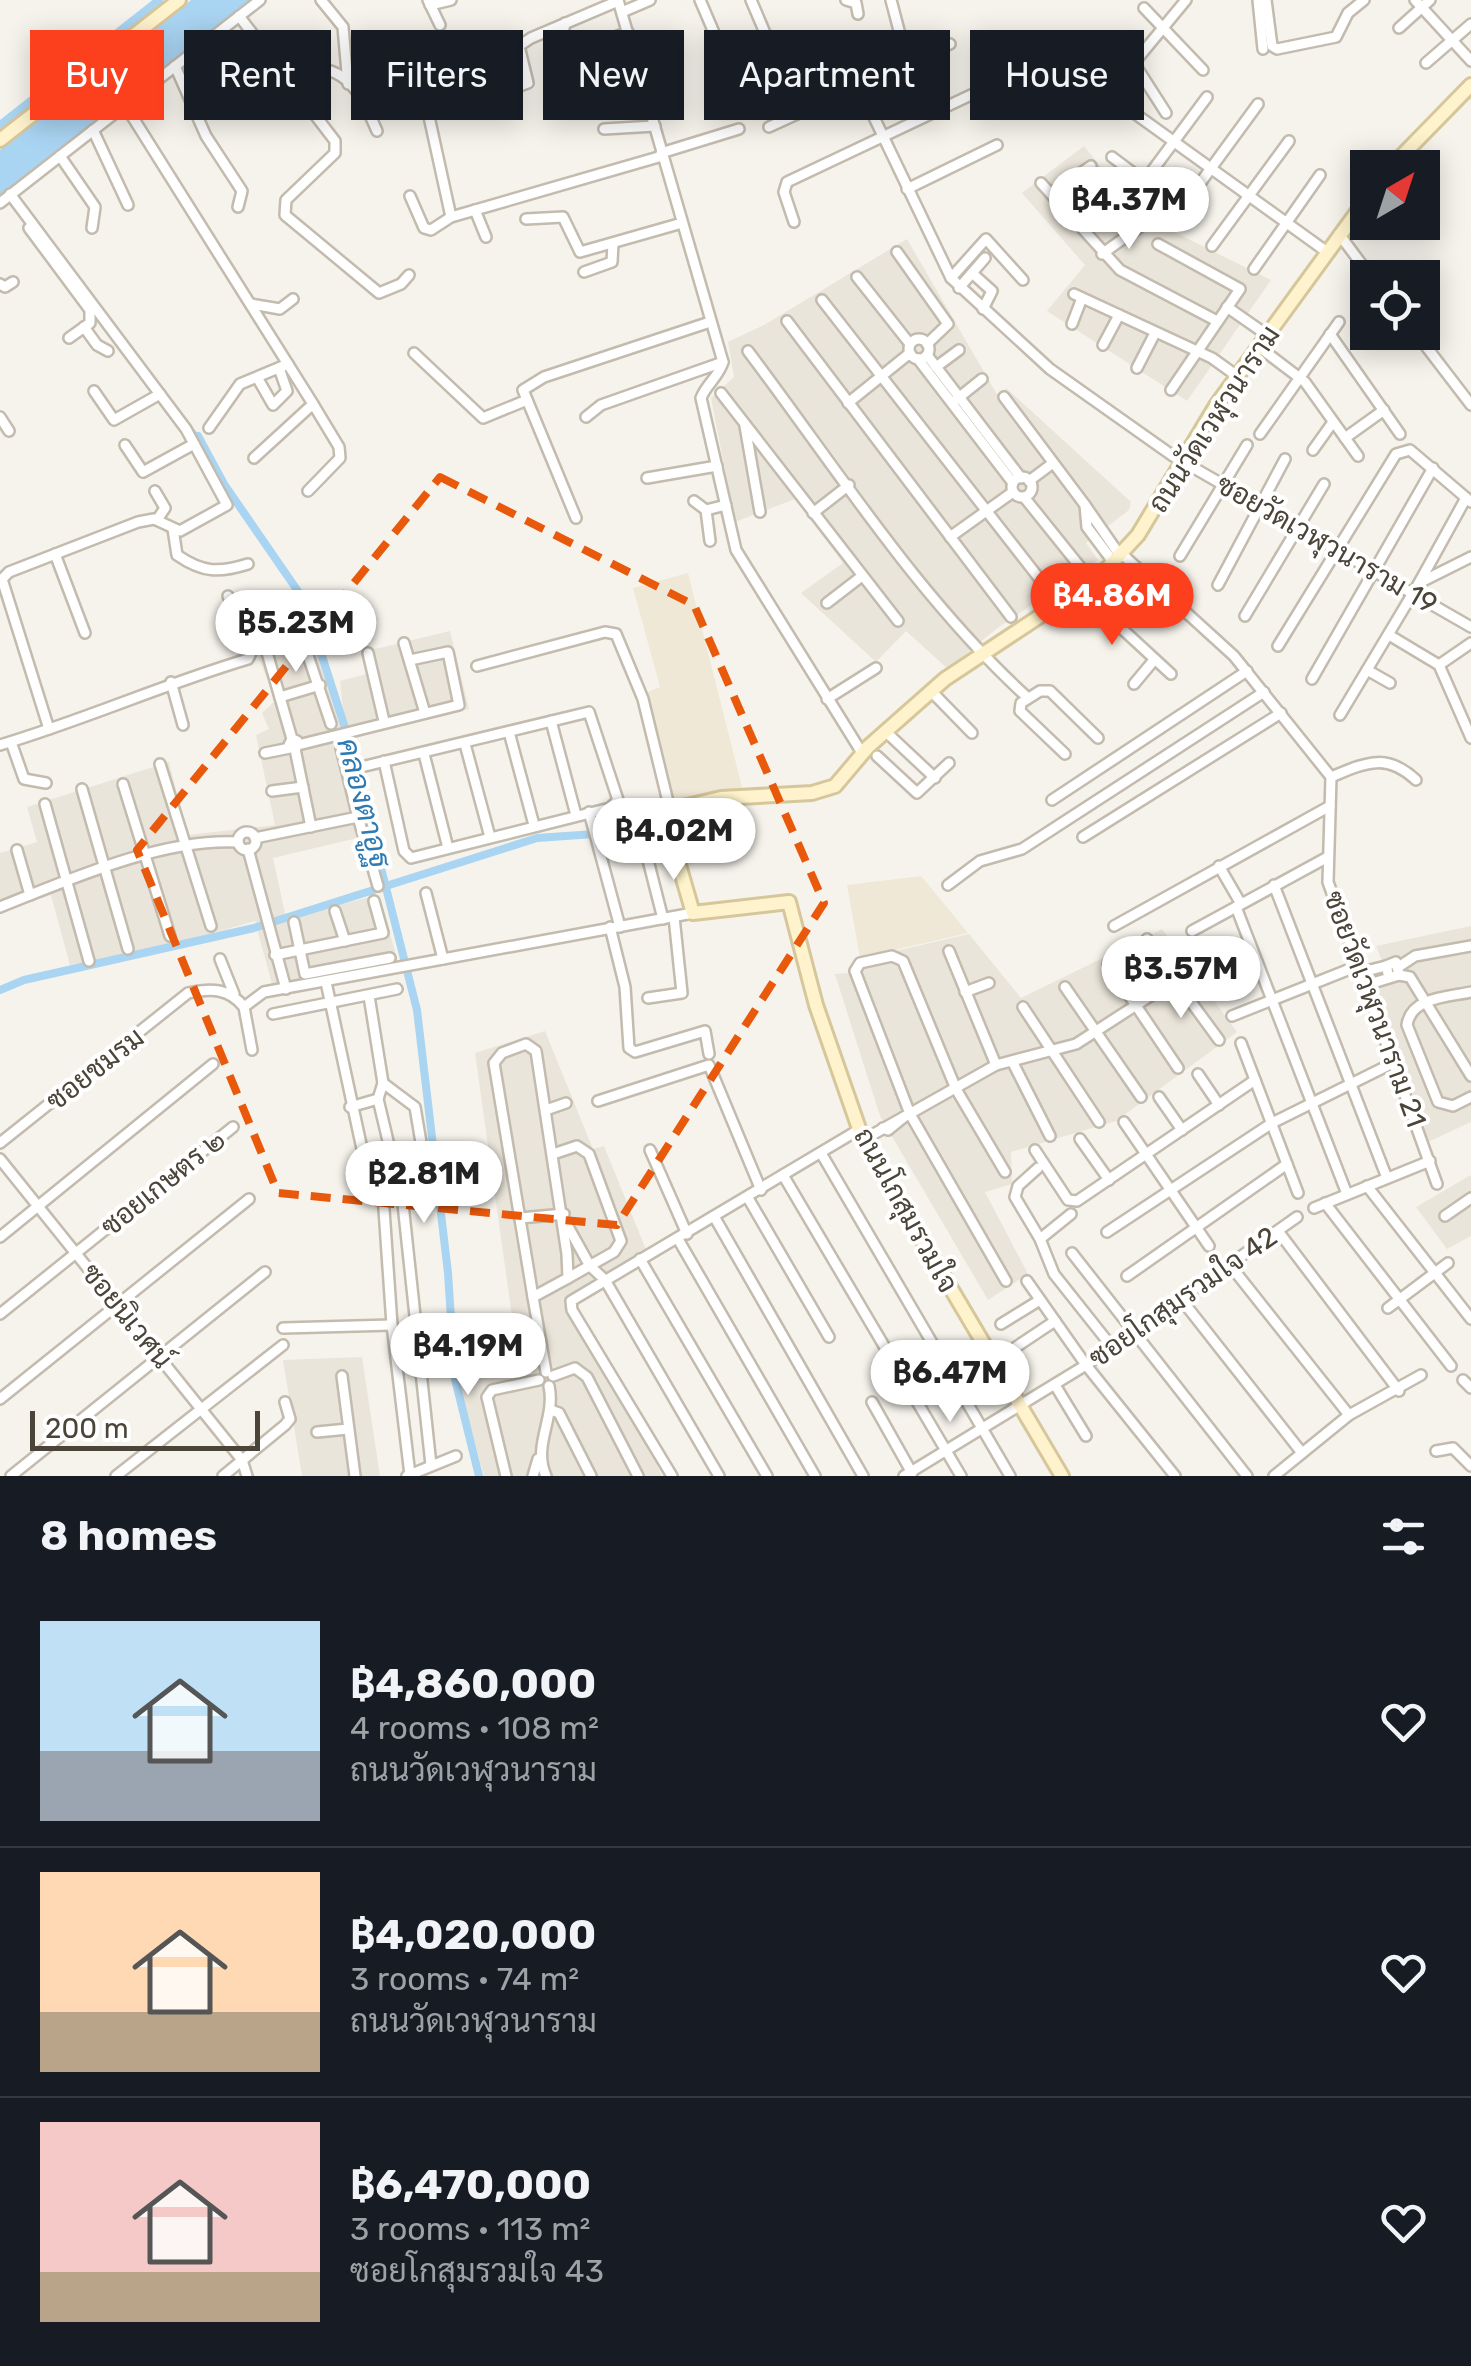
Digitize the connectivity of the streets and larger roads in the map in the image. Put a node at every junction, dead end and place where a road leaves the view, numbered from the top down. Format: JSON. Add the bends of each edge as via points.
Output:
{"nodes":[{"id":1,"x":179,"y":0,"type":"edge"},
{"id":2,"x":260,"y":0,"type":"edge"},
{"id":3,"x":321,"y":0,"type":"edge"},
{"id":4,"x":451,"y":0,"type":"edge"},
{"id":5,"x":618,"y":0,"type":"edge"},
{"id":6,"x":650,"y":0,"type":"edge"},
{"id":7,"x":700,"y":0,"type":"edge"},
{"id":8,"x":751,"y":0,"type":"edge"},
{"id":9,"x":891,"y":0,"type":"edge"},
{"id":10,"x":1186,"y":0,"type":"edge"},
{"id":11,"x":1262,"y":0,"type":"edge"},
{"id":12,"x":1364,"y":0,"type":"edge"},
{"id":13,"x":856,"y":1,"type":"edge"},
{"id":14,"x":1422,"y":2,"type":"edge"},
{"id":15,"x":429,"y":3,"type":"edge"},
{"id":16,"x":1144,"y":8,"type":"dead end"},
{"id":17,"x":622,"y":12,"type":"junction"},
{"id":18,"x":858,"y":14,"type":"dead end"},
{"id":19,"x":239,"y":16,"type":"junction"},
{"id":20,"x":565,"y":22,"type":"junction"},
{"id":21,"x":1471,"y":24,"type":"edge"},
{"id":22,"x":440,"y":25,"type":"dead end"},
{"id":23,"x":1165,"y":26,"type":"junction"},
{"id":24,"x":1399,"y":28,"type":"dead end"},
{"id":25,"x":250,"y":30,"type":"edge"},
{"id":26,"x":563,"y":30,"type":"edge"},
{"id":27,"x":627,"y":30,"type":"edge"},
{"id":28,"x":713,"y":30,"type":"edge"},
{"id":29,"x":764,"y":30,"type":"edge"},
{"id":30,"x":900,"y":30,"type":"edge"},
{"id":31,"x":1452,"y":40,"type":"junction"},
{"id":32,"x":523,"y":44,"type":"edge"},
{"id":33,"x":1263,"y":49,"type":"dead end"},
{"id":34,"x":1144,"y":51,"type":"edge"},
{"id":35,"x":1471,"y":61,"type":"edge"},
{"id":36,"x":523,"y":62,"type":"edge"},
{"id":37,"x":1426,"y":63,"type":"dead end"},
{"id":38,"x":175,"y":66,"type":"junction"},
{"id":39,"x":331,"y":68,"type":"edge"},
{"id":40,"x":1203,"y":70,"type":"dead end"},
{"id":41,"x":164,"y":75,"type":"edge"},
{"id":42,"x":1144,"y":79,"type":"edge"},
{"id":43,"x":348,"y":83,"type":"junction"},
{"id":44,"x":1471,"y":84,"type":"edge"},
{"id":45,"x":523,"y":88,"type":"edge"},
{"id":46,"x":970,"y":95,"type":"edge"},
{"id":47,"x":1207,"y":98,"type":"dead end"},
{"id":48,"x":1258,"y":104,"type":"dead end"},
{"id":49,"x":1166,"y":113,"type":"dead end"},
{"id":50,"x":106,"y":120,"type":"edge"},
{"id":51,"x":134,"y":120,"type":"edge"},
{"id":52,"x":319,"y":120,"type":"edge"},
{"id":53,"x":430,"y":120,"type":"edge"},
{"id":54,"x":652,"y":120,"type":"edge"},
{"id":55,"x":784,"y":120,"type":"edge"},
{"id":56,"x":875,"y":120,"type":"edge"},
{"id":57,"x":1144,"y":120,"type":"edge"},
{"id":58,"x":654,"y":126,"type":"junction"},
{"id":59,"x":769,"y":127,"type":"dead end"},
{"id":60,"x":604,"y":129,"type":"dead end"},
{"id":61,"x":739,"y":129,"type":"dead end"},
{"id":62,"x":93,"y":130,"type":"junction"},
{"id":63,"x":377,"y":131,"type":"dead end"},
{"id":64,"x":882,"y":136,"type":"junction"},
{"id":65,"x":0,"y":140,"type":"edge"},
{"id":66,"x":1174,"y":140,"type":"junction"},
{"id":67,"x":1289,"y":141,"type":"dead end"},
{"id":68,"x":997,"y":146,"type":"dead end"},
{"id":69,"x":1407,"y":150,"type":"edge"},
{"id":70,"x":661,"y":155,"type":"junction"},
{"id":71,"x":60,"y":156,"type":"junction"},
{"id":72,"x":1112,"y":157,"type":"dead end"},
{"id":73,"x":1091,"y":166,"type":"dead end"},
{"id":74,"x":1212,"y":168,"type":"junction"},
{"id":75,"x":1320,"y":175,"type":"dead end"},
{"id":76,"x":1144,"y":181,"type":"junction"},
{"id":77,"x":1041,"y":183,"type":"dead end"},
{"id":78,"x":907,"y":189,"type":"junction"},
{"id":79,"x":1117,"y":193,"type":"dead end"},
{"id":80,"x":1051,"y":194,"type":"junction"},
{"id":81,"x":410,"y":196,"type":"dead end"},
{"id":82,"x":1248,"y":196,"type":"junction"},
{"id":83,"x":6,"y":198,"type":"edge"},
{"id":84,"x":1132,"y":198,"type":"dead end"},
{"id":85,"x":128,"y":204,"type":"dead end"},
{"id":86,"x":238,"y":206,"type":"dead end"},
{"id":87,"x":475,"y":210,"type":"junction"},
{"id":88,"x":451,"y":217,"type":"junction"},
{"id":89,"x":526,"y":218,"type":"dead end"},
{"id":90,"x":1350,"y":220,"type":"edge"},
{"id":91,"x":794,"y":222,"type":"dead end"},
{"id":92,"x":1286,"y":222,"type":"junction"},
{"id":93,"x":1075,"y":223,"type":"junction"},
{"id":94,"x":1144,"y":223,"type":"dead end"},
{"id":95,"x":1171,"y":223,"type":"dead end"},
{"id":96,"x":682,"y":224,"type":"junction"},
{"id":97,"x":92,"y":228,"type":"dead end"},
{"id":98,"x":1340,"y":234,"type":"junction"},
{"id":99,"x":486,"y":237,"type":"dead end"},
{"id":100,"x":612,"y":243,"type":"junction"},
{"id":101,"x":1158,"y":244,"type":"dead end"},
{"id":102,"x":1212,"y":246,"type":"dead end"},
{"id":103,"x":897,"y":252,"type":"dead end"},
{"id":104,"x":1327,"y":252,"type":"junction"},
{"id":105,"x":1102,"y":254,"type":"junction"},
{"id":106,"x":985,"y":258,"type":"dead end"},
{"id":107,"x":1359,"y":260,"type":"edge"},
{"id":108,"x":1254,"y":269,"type":"dead end"},
{"id":109,"x":584,"y":272,"type":"dead end"},
{"id":110,"x":972,"y":273,"type":"junction"},
{"id":111,"x":409,"y":274,"type":"dead end"},
{"id":112,"x":857,"y":277,"type":"dead end"},
{"id":113,"x":951,"y":278,"type":"junction"},
{"id":114,"x":1023,"y":280,"type":"dead end"},
{"id":115,"x":14,"y":282,"type":"dead end"},
{"id":116,"x":0,"y":284,"type":"edge"},
{"id":117,"x":959,"y":288,"type":"junction"},
{"id":118,"x":293,"y":299,"type":"dead end"},
{"id":119,"x":822,"y":300,"type":"dead end"},
{"id":120,"x":251,"y":304,"type":"junction"},
{"id":121,"x":1228,"y":308,"type":"junction"},
{"id":122,"x":983,"y":309,"type":"junction"},
{"id":123,"x":1119,"y":315,"type":"junction"},
{"id":124,"x":787,"y":321,"type":"dead end"},
{"id":125,"x":1217,"y":321,"type":"junction"},
{"id":126,"x":710,"y":322,"type":"junction"},
{"id":127,"x":1339,"y":322,"type":"dead end"},
{"id":128,"x":1072,"y":324,"type":"dead end"},
{"id":129,"x":84,"y":327,"type":"junction"},
{"id":130,"x":1154,"y":332,"type":"junction"},
{"id":131,"x":1330,"y":334,"type":"junction"},
{"id":132,"x":69,"y":338,"type":"dead end"},
{"id":133,"x":1263,"y":341,"type":"junction"},
{"id":134,"x":1202,"y":342,"type":"junction"},
{"id":135,"x":1103,"y":345,"type":"dead end"},
{"id":136,"x":959,"y":350,"type":"dead end"},
{"id":137,"x":1429,"y":350,"type":"edge"},
{"id":138,"x":748,"y":351,"type":"dead end"},
{"id":139,"x":918,"y":351,"type":"junction"},
{"id":140,"x":108,"y":352,"type":"dead end"},
{"id":141,"x":1196,"y":352,"type":"junction"},
{"id":142,"x":414,"y":353,"type":"dead end"},
{"id":143,"x":1212,"y":358,"type":"junction"},
{"id":144,"x":723,"y":362,"type":"junction"},
{"id":145,"x":284,"y":366,"type":"junction"},
{"id":146,"x":936,"y":367,"type":"junction"},
{"id":147,"x":1136,"y":368,"type":"dead end"},
{"id":148,"x":1237,"y":376,"type":"junction"},
{"id":149,"x":1300,"y":376,"type":"junction"},
{"id":150,"x":881,"y":377,"type":"junction"},
{"id":151,"x":258,"y":379,"type":"junction"},
{"id":152,"x":982,"y":379,"type":"dead end"},
{"id":153,"x":1171,"y":390,"type":"dead end"},
{"id":154,"x":94,"y":391,"type":"dead end"},
{"id":155,"x":721,"y":393,"type":"dead end"},
{"id":156,"x":160,"y":394,"type":"junction"},
{"id":157,"x":1004,"y":397,"type":"dead end"},
{"id":158,"x":526,"y":400,"type":"junction"},
{"id":159,"x":956,"y":401,"type":"junction"},
{"id":160,"x":848,"y":403,"type":"junction"},
{"id":161,"x":313,"y":404,"type":"junction"},
{"id":162,"x":1471,"y":405,"type":"edge"},
{"id":163,"x":1384,"y":410,"type":"junction"},
{"id":164,"x":586,"y":417,"type":"dead end"},
{"id":165,"x":0,"y":418,"type":"edge"},
{"id":166,"x":1334,"y":422,"type":"junction"},
{"id":167,"x":744,"y":424,"type":"junction"},
{"id":168,"x":209,"y":428,"type":"dead end"},
{"id":169,"x":9,"y":431,"type":"dead end"},
{"id":170,"x":1260,"y":434,"type":"dead end"},
{"id":171,"x":1400,"y":434,"type":"dead end"},
{"id":172,"x":1345,"y":438,"type":"junction"},
{"id":173,"x":194,"y":444,"type":"junction"},
{"id":174,"x":1247,"y":445,"type":"dead end"},
{"id":175,"x":125,"y":446,"type":"dead end"},
{"id":176,"x":1312,"y":450,"type":"dead end"},
{"id":177,"x":1358,"y":456,"type":"dead end"},
{"id":178,"x":254,"y":458,"type":"dead end"},
{"id":179,"x":1286,"y":459,"type":"dead end"},
{"id":180,"x":1184,"y":462,"type":"junction"},
{"id":181,"x":1053,"y":463,"type":"junction"},
{"id":182,"x":717,"y":466,"type":"junction"},
{"id":183,"x":1433,"y":468,"type":"junction"},
{"id":184,"x":647,"y":478,"type":"dead end"},
{"id":185,"x":1019,"y":483,"type":"junction"},
{"id":186,"x":1324,"y":484,"type":"dead end"},
{"id":187,"x":849,"y":485,"type":"junction"},
{"id":188,"x":1222,"y":486,"type":"junction"},
{"id":189,"x":154,"y":491,"type":"dead end"},
{"id":190,"x":308,"y":491,"type":"dead end"},
{"id":191,"x":1024,"y":497,"type":"junction"},
{"id":192,"x":1468,"y":500,"type":"edge"},
{"id":193,"x":694,"y":502,"type":"dead end"},
{"id":194,"x":726,"y":505,"type":"junction"},
{"id":195,"x":1261,"y":506,"type":"junction"},
{"id":196,"x":706,"y":510,"type":"junction"},
{"id":197,"x":986,"y":510,"type":"junction"},
{"id":198,"x":760,"y":512,"type":"dead end"},
{"id":199,"x":814,"y":513,"type":"junction"},
{"id":200,"x":576,"y":518,"type":"dead end"},
{"id":201,"x":157,"y":520,"type":"junction"},
{"id":202,"x":1299,"y":527,"type":"junction"},
{"id":203,"x":173,"y":528,"type":"junction"},
{"id":204,"x":950,"y":537,"type":"junction"},
{"id":205,"x":710,"y":540,"type":"dead end"},
{"id":206,"x":1338,"y":551,"type":"junction"},
{"id":207,"x":55,"y":554,"type":"junction"},
{"id":208,"x":1180,"y":556,"type":"dead end"},
{"id":209,"x":1120,"y":558,"type":"junction"},
{"id":210,"x":1471,"y":558,"type":"edge"},
{"id":211,"x":248,"y":564,"type":"dead end"},
{"id":212,"x":1082,"y":568,"type":"dead end"},
{"id":213,"x":1376,"y":573,"type":"junction"},
{"id":214,"x":862,"y":576,"type":"junction"},
{"id":215,"x":1419,"y":583,"type":"junction"},
{"id":216,"x":1218,"y":585,"type":"dead end"},
{"id":217,"x":1049,"y":591,"type":"dead end"},
{"id":218,"x":1081,"y":591,"type":"junction"},
{"id":219,"x":1412,"y":594,"type":"junction"},
{"id":220,"x":228,"y":596,"type":"dead end"},
{"id":221,"x":827,"y":603,"type":"dead end"},
{"id":222,"x":299,"y":604,"type":"dead end"},
{"id":223,"x":1471,"y":612,"type":"edge"},
{"id":224,"x":294,"y":614,"type":"dead end"},
{"id":225,"x":1246,"y":616,"type":"dead end"},
{"id":226,"x":1010,"y":617,"type":"dead end"},
{"id":227,"x":1458,"y":618,"type":"junction"},
{"id":228,"x":898,"y":621,"type":"dead end"},
{"id":229,"x":1471,"y":627,"type":"edge"},
{"id":230,"x":85,"y":633,"type":"dead end"},
{"id":231,"x":246,"y":634,"type":"junction"},
{"id":232,"x":1389,"y":636,"type":"junction"},
{"id":233,"x":404,"y":643,"type":"dead end"},
{"id":234,"x":1278,"y":646,"type":"dead end"},
{"id":235,"x":1470,"y":647,"type":"edge"},
{"id":236,"x":266,"y":649,"type":"dead end"},
{"id":237,"x":368,"y":652,"type":"dead end"},
{"id":238,"x":980,"y":654,"type":"junction"},
{"id":239,"x":410,"y":660,"type":"junction"},
{"id":240,"x":1154,"y":660,"type":"junction"},
{"id":241,"x":1439,"y":665,"type":"junction"},
{"id":242,"x":477,"y":666,"type":"dead end"},
{"id":243,"x":876,"y":668,"type":"dead end"},
{"id":244,"x":1367,"y":670,"type":"junction"},
{"id":245,"x":1246,"y":671,"type":"junction"},
{"id":246,"x":1171,"y":674,"type":"dead end"},
{"id":247,"x":1312,"y":678,"type":"dead end"},
{"id":248,"x":170,"y":682,"type":"junction"},
{"id":249,"x":1390,"y":683,"type":"dead end"},
{"id":250,"x":1134,"y":684,"type":"dead end"},
{"id":251,"x":320,"y":685,"type":"junction"},
{"id":252,"x":931,"y":691,"type":"junction"},
{"id":253,"x":1264,"y":692,"type":"junction"},
{"id":254,"x":280,"y":696,"type":"junction"},
{"id":255,"x":1028,"y":698,"type":"junction"},
{"id":256,"x":827,"y":699,"type":"junction"},
{"id":257,"x":425,"y":713,"type":"junction"},
{"id":258,"x":1281,"y":713,"type":"junction"},
{"id":259,"x":1340,"y":715,"type":"dead end"},
{"id":260,"x":384,"y":721,"type":"junction"},
{"id":261,"x":551,"y":721,"type":"junction"},
{"id":262,"x":183,"y":724,"type":"dead end"},
{"id":263,"x":334,"y":728,"type":"junction"},
{"id":264,"x":49,"y":729,"type":"junction"},
{"id":265,"x":885,"y":731,"type":"junction"},
{"id":266,"x":509,"y":732,"type":"junction"},
{"id":267,"x":972,"y":733,"type":"dead end"},
{"id":268,"x":1098,"y":738,"type":"dead end"},
{"id":269,"x":1471,"y":738,"type":"edge"},
{"id":270,"x":6,"y":743,"type":"edge"},
{"id":271,"x":465,"y":744,"type":"junction"},
{"id":272,"x":294,"y":745,"type":"junction"},
{"id":273,"x":341,"y":748,"type":"dead end"},
{"id":274,"x":265,"y":753,"type":"dead end"},
{"id":275,"x":424,"y":754,"type":"junction"},
{"id":276,"x":862,"y":754,"type":"junction"},
{"id":277,"x":1065,"y":754,"type":"dead end"},
{"id":278,"x":877,"y":756,"type":"dead end"},
{"id":279,"x":384,"y":761,"type":"junction"},
{"id":280,"x":949,"y":763,"type":"dead end"},
{"id":281,"x":160,"y":764,"type":"dead end"},
{"id":282,"x":361,"y":767,"type":"dead end"},
{"id":283,"x":1331,"y":777,"type":"junction"},
{"id":284,"x":934,"y":778,"type":"junction"},
{"id":285,"x":1416,"y":780,"type":"dead end"},
{"id":286,"x":46,"y":783,"type":"dead end"},
{"id":287,"x":123,"y":784,"type":"dead end"},
{"id":288,"x":303,"y":787,"type":"junction"},
{"id":289,"x":82,"y":789,"type":"dead end"},
{"id":290,"x":272,"y":791,"type":"dead end"},
{"id":291,"x":1052,"y":800,"type":"dead end"},
{"id":292,"x":46,"y":804,"type":"dead end"},
{"id":293,"x":1330,"y":806,"type":"junction"},
{"id":294,"x":670,"y":810,"type":"junction"},
{"id":295,"x":590,"y":812,"type":"junction"},
{"id":296,"x":576,"y":816,"type":"junction"},
{"id":297,"x":358,"y":817,"type":"junction"},
{"id":298,"x":534,"y":825,"type":"junction"},
{"id":299,"x":311,"y":827,"type":"junction"},
{"id":300,"x":490,"y":837,"type":"junction"},
{"id":301,"x":1083,"y":837,"type":"dead end"},
{"id":302,"x":255,"y":838,"type":"junction"},
{"id":303,"x":238,"y":842,"type":"junction"},
{"id":304,"x":186,"y":844,"type":"junction"},
{"id":305,"x":448,"y":848,"type":"junction"},
{"id":306,"x":17,"y":850,"type":"dead end"},
{"id":307,"x":248,"y":850,"type":"junction"},
{"id":308,"x":648,"y":856,"type":"dead end"},
{"id":309,"x":145,"y":857,"type":"junction"},
{"id":310,"x":1326,"y":858,"type":"junction"},
{"id":311,"x":1219,"y":866,"type":"junction"},
{"id":312,"x":106,"y":869,"type":"junction"},
{"id":313,"x":66,"y":880,"type":"junction"},
{"id":314,"x":1274,"y":884,"type":"junction"},
{"id":315,"x":948,"y":885,"type":"dead end"},
{"id":316,"x":378,"y":886,"type":"dead end"},
{"id":317,"x":426,"y":893,"type":"dead end"},
{"id":318,"x":30,"y":895,"type":"junction"},
{"id":319,"x":374,"y":901,"type":"dead end"},
{"id":320,"x":0,"y":906,"type":"edge"},
{"id":321,"x":1238,"y":906,"type":"junction"},
{"id":322,"x":336,"y":911,"type":"dead end"},
{"id":323,"x":692,"y":913,"type":"junction"},
{"id":324,"x":431,"y":915,"type":"junction"},
{"id":325,"x":417,"y":918,"type":"dead end"},
{"id":326,"x":669,"y":918,"type":"junction"},
{"id":327,"x":294,"y":922,"type":"dead end"},
{"id":328,"x":211,"y":926,"type":"dead end"},
{"id":329,"x":1114,"y":926,"type":"dead end"},
{"id":330,"x":615,"y":927,"type":"junction"},
{"id":331,"x":1192,"y":932,"type":"dead end"},
{"id":332,"x":170,"y":936,"type":"dead end"},
{"id":333,"x":1147,"y":939,"type":"dead end"},
{"id":334,"x":345,"y":941,"type":"junction"},
{"id":335,"x":1471,"y":946,"type":"edge"},
{"id":336,"x":128,"y":949,"type":"dead end"},
{"id":337,"x":300,"y":950,"type":"junction"},
{"id":338,"x":949,"y":951,"type":"dead end"},
{"id":339,"x":275,"y":955,"type":"junction"},
{"id":340,"x":390,"y":958,"type":"dead end"},
{"id":341,"x":220,"y":959,"type":"dead end"},
{"id":342,"x":443,"y":959,"type":"junction"},
{"id":343,"x":89,"y":961,"type":"dead end"},
{"id":344,"x":1257,"y":962,"type":"junction"},
{"id":345,"x":1108,"y":964,"type":"dead end"},
{"id":346,"x":1356,"y":970,"type":"junction"},
{"id":347,"x":1394,"y":971,"type":"junction"},
{"id":348,"x":1174,"y":980,"type":"junction"},
{"id":349,"x":1211,"y":980,"type":"dead end"},
{"id":350,"x":326,"y":982,"type":"junction"},
{"id":351,"x":989,"y":982,"type":"dead end"},
{"id":352,"x":1312,"y":984,"type":"junction"},
{"id":353,"x":1364,"y":986,"type":"junction"},
{"id":354,"x":1065,"y":987,"type":"dead end"},
{"id":355,"x":286,"y":989,"type":"junction"},
{"id":356,"x":397,"y":989,"type":"dead end"},
{"id":357,"x":965,"y":992,"type":"junction"},
{"id":358,"x":1471,"y":992,"type":"edge"},
{"id":359,"x":682,"y":993,"type":"junction"},
{"id":360,"x":234,"y":994,"type":"junction"},
{"id":361,"x":369,"y":996,"type":"junction"},
{"id":362,"x":648,"y":998,"type":"dead end"},
{"id":363,"x":1272,"y":1000,"type":"junction"},
{"id":364,"x":1427,"y":1000,"type":"junction"},
{"id":365,"x":331,"y":1003,"type":"junction"},
{"id":366,"x":682,"y":1006,"type":"dead end"},
{"id":367,"x":244,"y":1007,"type":"junction"},
{"id":368,"x":1023,"y":1007,"type":"dead end"},
{"id":369,"x":1136,"y":1007,"type":"junction"},
{"id":370,"x":273,"y":1014,"type":"dead end"},
{"id":371,"x":1232,"y":1016,"type":"dead end"},
{"id":372,"x":1096,"y":1032,"type":"junction"},
{"id":373,"x":1218,"y":1040,"type":"dead end"},
{"id":374,"x":1241,"y":1043,"type":"dead end"},
{"id":375,"x":252,"y":1050,"type":"dead end"},
{"id":376,"x":1054,"y":1052,"type":"junction"},
{"id":377,"x":709,"y":1054,"type":"dead end"},
{"id":378,"x":1012,"y":1061,"type":"junction"},
{"id":379,"x":1392,"y":1063,"type":"junction"},
{"id":380,"x":213,"y":1064,"type":"dead end"},
{"id":381,"x":996,"y":1065,"type":"junction"},
{"id":382,"x":1178,"y":1068,"type":"dead end"},
{"id":383,"x":1198,"y":1074,"type":"dead end"},
{"id":384,"x":1471,"y":1076,"type":"edge"},
{"id":385,"x":1256,"y":1080,"type":"junction"},
{"id":386,"x":383,"y":1084,"type":"junction"},
{"id":387,"x":1351,"y":1084,"type":"junction"},
{"id":388,"x":956,"y":1089,"type":"junction"},
{"id":389,"x":1141,"y":1097,"type":"dead end"},
{"id":390,"x":1159,"y":1097,"type":"dead end"},
{"id":391,"x":1471,"y":1097,"type":"edge"},
{"id":392,"x":378,"y":1099,"type":"junction"},
{"id":393,"x":598,"y":1100,"type":"dead end"},
{"id":394,"x":566,"y":1104,"type":"dead end"},
{"id":395,"x":1312,"y":1104,"type":"junction"},
{"id":396,"x":1220,"y":1105,"type":"junction"},
{"id":397,"x":350,"y":1107,"type":"junction"},
{"id":398,"x":546,"y":1110,"type":"junction"},
{"id":399,"x":907,"y":1116,"type":"junction"},
{"id":400,"x":1099,"y":1122,"type":"dead end"},
{"id":401,"x":1124,"y":1122,"type":"dead end"},
{"id":402,"x":1272,"y":1123,"type":"junction"},
{"id":403,"x":233,"y":1127,"type":"dead end"},
{"id":404,"x":1182,"y":1130,"type":"junction"},
{"id":405,"x":861,"y":1135,"type":"junction"},
{"id":406,"x":1050,"y":1136,"type":"dead end"},
{"id":407,"x":1080,"y":1139,"type":"dead end"},
{"id":408,"x":0,"y":1143,"type":"edge"},
{"id":409,"x":650,"y":1150,"type":"dead end"},
{"id":410,"x":1035,"y":1150,"type":"dead end"},
{"id":411,"x":821,"y":1153,"type":"junction"},
{"id":412,"x":553,"y":1154,"type":"junction"},
{"id":413,"x":1147,"y":1155,"type":"junction"},
{"id":414,"x":0,"y":1159,"type":"edge"},
{"id":415,"x":1430,"y":1161,"type":"junction"},
{"id":416,"x":1287,"y":1164,"type":"junction"},
{"id":417,"x":1038,"y":1168,"type":"dead end"},
{"id":418,"x":1004,"y":1172,"type":"dead end"},
{"id":419,"x":784,"y":1176,"type":"junction"},
{"id":420,"x":1387,"y":1178,"type":"junction"},
{"id":421,"x":1109,"y":1180,"type":"junction"},
{"id":422,"x":1437,"y":1184,"type":"dead end"},
{"id":423,"x":1366,"y":1186,"type":"junction"},
{"id":424,"x":761,"y":1190,"type":"junction"},
{"id":425,"x":400,"y":1192,"type":"junction"},
{"id":426,"x":1173,"y":1192,"type":"junction"},
{"id":427,"x":1298,"y":1192,"type":"dead end"},
{"id":428,"x":1347,"y":1194,"type":"junction"},
{"id":429,"x":748,"y":1198,"type":"junction"},
{"id":430,"x":1471,"y":1198,"type":"edge"},
{"id":431,"x":250,"y":1199,"type":"dead end"},
{"id":432,"x":1326,"y":1204,"type":"junction"},
{"id":433,"x":38,"y":1207,"type":"junction"},
{"id":434,"x":1314,"y":1208,"type":"dead end"},
{"id":435,"x":1071,"y":1214,"type":"dead end"},
{"id":436,"x":1444,"y":1216,"type":"dead end"},
{"id":437,"x":1297,"y":1217,"type":"dead end"},
{"id":438,"x":520,"y":1218,"type":"junction"},
{"id":439,"x":715,"y":1218,"type":"junction"},
{"id":440,"x":565,"y":1219,"type":"junction"},
{"id":441,"x":1196,"y":1226,"type":"junction"},
{"id":442,"x":1278,"y":1231,"type":"junction"},
{"id":443,"x":1107,"y":1232,"type":"dead end"},
{"id":444,"x":0,"y":1236,"type":"edge"},
{"id":445,"x":682,"y":1236,"type":"junction"},
{"id":446,"x":1040,"y":1238,"type":"junction"},
{"id":447,"x":1208,"y":1246,"type":"dead end"},
{"id":448,"x":76,"y":1253,"type":"junction"},
{"id":449,"x":1072,"y":1253,"type":"dead end"},
{"id":450,"x":640,"y":1258,"type":"junction"},
{"id":451,"x":1448,"y":1263,"type":"dead end"},
{"id":452,"x":1230,"y":1265,"type":"junction"},
{"id":453,"x":590,"y":1266,"type":"junction"},
{"id":454,"x":265,"y":1272,"type":"dead end"},
{"id":455,"x":1435,"y":1272,"type":"junction"},
{"id":456,"x":1127,"y":1276,"type":"dead end"},
{"id":457,"x":568,"y":1278,"type":"junction"},
{"id":458,"x":605,"y":1280,"type":"junction"},
{"id":459,"x":1006,"y":1281,"type":"dead end"},
{"id":460,"x":1027,"y":1281,"type":"dead end"},
{"id":461,"x":533,"y":1297,"type":"junction"},
{"id":462,"x":1181,"y":1299,"type":"junction"},
{"id":463,"x":1040,"y":1300,"type":"junction"},
{"id":464,"x":1399,"y":1300,"type":"junction"},
{"id":465,"x":118,"y":1305,"type":"junction"},
{"id":466,"x":1388,"y":1308,"type":"dead end"},
{"id":467,"x":0,"y":1314,"type":"edge"},
{"id":468,"x":1471,"y":1320,"type":"edge"},
{"id":469,"x":1055,"y":1321,"type":"junction"},
{"id":470,"x":1001,"y":1324,"type":"dead end"},
{"id":471,"x":392,"y":1325,"type":"junction"},
{"id":472,"x":284,"y":1328,"type":"dead end"},
{"id":473,"x":1132,"y":1332,"type":"junction"},
{"id":474,"x":829,"y":1337,"type":"dead end"},
{"id":475,"x":282,"y":1345,"type":"dead end"},
{"id":476,"x":1112,"y":1346,"type":"junction"},
{"id":477,"x":1016,"y":1347,"type":"dead end"},
{"id":478,"x":160,"y":1357,"type":"junction"},
{"id":479,"x":1086,"y":1365,"type":"junction"},
{"id":480,"x":1451,"y":1366,"type":"dead end"},
{"id":481,"x":1421,"y":1375,"type":"dead end"},
{"id":482,"x":342,"y":1376,"type":"dead end"},
{"id":483,"x":547,"y":1378,"type":"junction"},
{"id":484,"x":1054,"y":1385,"type":"junction"},
{"id":485,"x":1400,"y":1391,"type":"junction"},
{"id":486,"x":0,"y":1399,"type":"edge"},
{"id":487,"x":284,"y":1402,"type":"dead end"},
{"id":488,"x":872,"y":1402,"type":"dead end"},
{"id":489,"x":1017,"y":1406,"type":"junction"},
{"id":490,"x":200,"y":1408,"type":"junction"},
{"id":491,"x":550,"y":1410,"type":"junction"},
{"id":492,"x":1349,"y":1415,"type":"junction"},
{"id":493,"x":348,"y":1429,"type":"junction"},
{"id":494,"x":980,"y":1429,"type":"junction"},
{"id":495,"x":317,"y":1432,"type":"dead end"},
{"id":496,"x":1086,"y":1436,"type":"dead end"},
{"id":497,"x":946,"y":1451,"type":"junction"},
{"id":498,"x":1436,"y":1451,"type":"dead end"},
{"id":499,"x":1302,"y":1453,"type":"junction"},
{"id":500,"x":456,"y":1456,"type":"dead end"},
{"id":501,"x":538,"y":1459,"type":"junction"},
{"id":502,"x":242,"y":1460,"type":"junction"},
{"id":503,"x":431,"y":1465,"type":"junction"},
{"id":504,"x":1471,"y":1466,"type":"edge"},
{"id":505,"x":409,"y":1475,"type":"edge"},
{"id":506,"x":909,"y":1475,"type":"edge"},
{"id":507,"x":11,"y":1476,"type":"edge"},
{"id":508,"x":116,"y":1476,"type":"edge"},
{"id":509,"x":223,"y":1476,"type":"edge"},
{"id":510,"x":248,"y":1476,"type":"edge"},
{"id":511,"x":354,"y":1476,"type":"edge"},
{"id":512,"x":506,"y":1476,"type":"edge"},
{"id":513,"x":533,"y":1476,"type":"edge"},
{"id":514,"x":546,"y":1476,"type":"edge"},
{"id":515,"x":591,"y":1476,"type":"edge"},
{"id":516,"x":638,"y":1476,"type":"edge"},
{"id":517,"x":672,"y":1476,"type":"edge"},
{"id":518,"x":719,"y":1476,"type":"edge"},
{"id":519,"x":767,"y":1476,"type":"edge"},
{"id":520,"x":815,"y":1476,"type":"edge"},
{"id":521,"x":863,"y":1476,"type":"edge"},
{"id":522,"x":961,"y":1476,"type":"edge"},
{"id":523,"x":1010,"y":1476,"type":"edge"},
{"id":524,"x":1062,"y":1476,"type":"edge"},
{"id":525,"x":1175,"y":1476,"type":"edge"},
{"id":526,"x":1247,"y":1476,"type":"edge"},
{"id":527,"x":1274,"y":1476,"type":"edge"}],
"edges":[{"from":1,"to":65,"type":"street"},
{"from":2,"to":19,"type":"street"},
{"from":3,"to":43,"type":"street","via":[[344,27]]},
{"from":4,"to":15,"type":"street"},
{"from":5,"to":17,"type":"street"},
{"from":5,"to":20,"type":"street"},
{"from":6,"to":17,"type":"street"},
{"from":7,"to":28,"type":"street"},
{"from":8,"to":29,"type":"street"},
{"from":9,"to":30,"type":"street"},
{"from":10,"to":23,"type":"street"},
{"from":11,"to":12,"type":"street","via":[[1277,49],[1336,37]]},
{"from":11,"to":33,"type":"street"},
{"from":13,"to":18,"type":"street"},
{"from":14,"to":24,"type":"street"},
{"from":14,"to":31,"type":"street"},
{"from":15,"to":22,"type":"street"},
{"from":16,"to":23,"type":"street"},
{"from":17,"to":27,"type":"street"},
{"from":19,"to":25,"type":"street"},
{"from":19,"to":38,"type":"street"},
{"from":20,"to":26,"type":"street"},
{"from":20,"to":32,"type":"street"},
{"from":21,"to":31,"type":"street"},
{"from":23,"to":34,"type":"street"},
{"from":23,"to":40,"type":"street"},
{"from":31,"to":35,"type":"street"},
{"from":31,"to":37,"type":"street"},
{"from":36,"to":45,"type":"street","via":[[528,83]]},
{"from":38,"to":41,"type":"street"},
{"from":38,"to":86,"type":"street","via":[[206,136],[242,191]]},
{"from":39,"to":43,"type":"street"},
{"from":42,"to":49,"type":"street"},
{"from":43,"to":63,"type":"street"},
{"from":44,"to":69,"type":"street"},
{"from":46,"to":64,"type":"street"},
{"from":47,"to":66,"type":"street"},
{"from":48,"to":74,"type":"street"},
{"from":50,"to":62,"type":"street"},
{"from":51,"to":120,"type":"street"},
{"from":52,"to":111,"type":"street","via":[[336,153],[286,200],[285,215],[378,293]]},
{"from":53,"to":88,"type":"street"},
{"from":54,"to":58,"type":"street"},
{"from":55,"to":59,"type":"street"},
{"from":56,"to":64,"type":"street","name":"ซอยวัดเวฬุวนาราม 19"},
{"from":57,"to":66,"type":"street"},
{"from":58,"to":60,"type":"street"},
{"from":58,"to":70,"type":"street"},
{"from":61,"to":70,"type":"street"},
{"from":62,"to":71,"type":"street"},
{"from":62,"to":85,"type":"street"},
{"from":64,"to":78,"type":"street","name":"ซอยวัดเวฬุวนาราม 19"},
{"from":64,"to":91,"type":"street","via":[[787,182]]},
{"from":66,"to":74,"type":"street"},
{"from":66,"to":76,"type":"street"},
{"from":67,"to":82,"type":"street"},
{"from":68,"to":78,"type":"street"},
{"from":70,"to":87,"type":"street"},
{"from":70,"to":96,"type":"street"},
{"from":71,"to":83,"type":"street"},
{"from":71,"to":97,"type":"street","via":[[95,207]]},
{"from":72,"to":76,"type":"street"},
{"from":73,"to":80,"type":"street"},
{"from":74,"to":82,"type":"street"},
{"from":74,"to":95,"type":"street"},
{"from":75,"to":92,"type":"street"},
{"from":76,"to":84,"type":"street"},
{"from":77,"to":80,"type":"street"},
{"from":78,"to":113,"type":"street","name":"ซอยวัดเวฬุวนาราม 19"},
{"from":79,"to":93,"type":"street"},
{"from":80,"to":93,"type":"street"},
{"from":81,"to":88,"type":"street","via":[[424,228]]},
{"from":82,"to":92,"type":"street"},
{"from":82,"to":102,"type":"street"},
{"from":83,"to":129,"type":"street","via":[[90,310]]},
{"from":83,"to":156,"type":"street"},
{"from":87,"to":88,"type":"street"},
{"from":87,"to":99,"type":"street"},
{"from":89,"to":100,"type":"street","via":[[564,218],[580,252]]},
{"from":90,"to":98,"type":"street","name":"ถนนวัดเวฬุวนาราม"},
{"from":92,"to":104,"type":"street"},
{"from":92,"to":108,"type":"street"},
{"from":93,"to":105,"type":"street"},
{"from":94,"to":105,"type":"street"},
{"from":96,"to":100,"type":"street"},
{"from":96,"to":126,"type":"street"},
{"from":98,"to":104,"type":"street","name":"ถนนวัดเวฬุวนาราม"},
{"from":98,"to":107,"type":"street"},
{"from":100,"to":109,"type":"street","via":[[612,262]]},
{"from":101,"to":121,"type":"street","via":[[1240,289]]},
{"from":103,"to":139,"type":"street","via":[[948,324]]},
{"from":104,"to":133,"type":"street","name":"ถนนวัดเวฬุวนาราม"},
{"from":105,"to":125,"type":"street"},
{"from":106,"to":110,"type":"street"},
{"from":110,"to":117,"type":"street"},
{"from":110,"to":122,"type":"street","via":[[992,291]]},
{"from":112,"to":139,"type":"street"},
{"from":113,"to":114,"type":"street","via":[[990,239]]},
{"from":113,"to":117,"type":"street","name":"ซอยวัดเวฬุวนาราม 19"},
{"from":115,"to":116,"type":"street"},
{"from":117,"to":122,"type":"street","name":"ซอยวัดเวฬุวนาราม 19"},
{"from":118,"to":120,"type":"street","via":[[280,309]]},
{"from":119,"to":150,"type":"street"},
{"from":120,"to":145,"type":"street"},
{"from":121,"to":125,"type":"street"},
{"from":121,"to":133,"type":"street"},
{"from":122,"to":180,"type":"street","name":"ซอยวัดเวฬุวนาราม 19","via":[[1068,383]]},
{"from":123,"to":128,"type":"street","via":[[1078,296]]},
{"from":123,"to":130,"type":"street"},
{"from":123,"to":135,"type":"street"},
{"from":124,"to":160,"type":"street"},
{"from":125,"to":134,"type":"street"},
{"from":126,"to":144,"type":"street"},
{"from":126,"to":158,"type":"street","via":[[544,377],[523,390]]},
{"from":127,"to":131,"type":"street"},
{"from":129,"to":132,"type":"street"},
{"from":129,"to":140,"type":"street"},
{"from":130,"to":141,"type":"street"},
{"from":130,"to":147,"type":"street"},
{"from":131,"to":149,"type":"street"},
{"from":131,"to":163,"type":"street"},
{"from":133,"to":148,"type":"street","name":"ถนนวัดเวฬุวนาราม"},
{"from":133,"to":149,"type":"street"},
{"from":134,"to":141,"type":"street"},
{"from":134,"to":143,"type":"street"},
{"from":136,"to":146,"type":"street"},
{"from":137,"to":162,"type":"street"},
{"from":138,"to":187,"type":"street"},
{"from":139,"to":146,"type":"street"},
{"from":139,"to":150,"type":"street"},
{"from":139,"to":159,"type":"street"},
{"from":141,"to":143,"type":"street"},
{"from":141,"to":153,"type":"street"},
{"from":142,"to":158,"type":"street","via":[[483,418]]},
{"from":143,"to":148,"type":"street"},
{"from":144,"to":164,"type":"street","via":[[601,405]]},
{"from":144,"to":182,"type":"street","via":[[701,398]]},
{"from":145,"to":151,"type":"street"},
{"from":145,"to":151,"type":"street","via":[[287,391],[272,405]]},
{"from":145,"to":161,"type":"street"},
{"from":146,"to":159,"type":"street"},
{"from":148,"to":180,"type":"street","name":"ถนนวัดเวฬุวนาราม"},
{"from":149,"to":166,"type":"street"},
{"from":149,"to":170,"type":"street"},
{"from":150,"to":160,"type":"street"},
{"from":150,"to":197,"type":"street"},
{"from":151,"to":168,"type":"street","via":[[240,384]]},
{"from":152,"to":159,"type":"street"},
{"from":154,"to":156,"type":"street","via":[[114,420]]},
{"from":155,"to":167,"type":"street"},
{"from":156,"to":173,"type":"street"},
{"from":157,"to":181,"type":"street"},
{"from":158,"to":200,"type":"street"},
{"from":159,"to":185,"type":"street"},
{"from":160,"to":204,"type":"street"},
{"from":161,"to":178,"type":"street"},
{"from":161,"to":190,"type":"street","via":[[340,458]]},
{"from":163,"to":171,"type":"street"},
{"from":163,"to":172,"type":"street"},
{"from":165,"to":169,"type":"street"},
{"from":166,"to":172,"type":"street"},
{"from":166,"to":176,"type":"street"},
{"from":167,"to":198,"type":"street"},
{"from":167,"to":199,"type":"street"},
{"from":172,"to":177,"type":"street"},
{"from":173,"to":175,"type":"street","via":[[143,472]]},
{"from":173,"to":203,"type":"street","via":[[227,505],[180,532]]},
{"from":174,"to":188,"type":"street"},
{"from":179,"to":195,"type":"street"},
{"from":180,"to":188,"type":"street","name":"ซอยวัดเวฬุวนาราม 19"},
{"from":180,"to":209,"type":"street","name":"ถนนวัดเวฬุวนาราม"},
{"from":181,"to":185,"type":"street"},
{"from":181,"to":209,"type":"street"},
{"from":182,"to":184,"type":"street"},
{"from":182,"to":194,"type":"street"},
{"from":183,"to":192,"type":"street"},
{"from":183,"to":206,"type":"street","via":[[1410,450],[1396,454]]},
{"from":183,"to":213,"type":"street"},
{"from":185,"to":191,"type":"street"},
{"from":185,"to":191,"type":"street","via":[[1031,490]]},
{"from":185,"to":197,"type":"street"},
{"from":186,"to":202,"type":"street"},
{"from":187,"to":199,"type":"street"},
{"from":187,"to":238,"type":"street"},
{"from":188,"to":195,"type":"street","name":"ซอยวัดเวฬุวนาราม 19"},
{"from":188,"to":208,"type":"street"},
{"from":189,"to":201,"type":"street","via":[[165,508]]},
{"from":191,"to":212,"type":"street"},
{"from":192,"to":215,"type":"street"},
{"from":193,"to":196,"type":"street"},
{"from":194,"to":196,"type":"street"},
{"from":194,"to":256,"type":"street","via":[[736,550]]},
{"from":195,"to":202,"type":"street","name":"ซอยวัดเวฬุวนาราม 19"},
{"from":195,"to":216,"type":"street"},
{"from":196,"to":205,"type":"street"},
{"from":197,"to":204,"type":"street"},
{"from":197,"to":217,"type":"street"},
{"from":199,"to":214,"type":"street"},
{"from":201,"to":203,"type":"street"},
{"from":201,"to":207,"type":"street"},
{"from":202,"to":206,"type":"street","name":"ซอยวัดเวฬุวนาราม 19"},
{"from":202,"to":225,"type":"street"},
{"from":203,"to":211,"type":"street","via":[[172,544],[188,562],[216,574]]},
{"from":204,"to":226,"type":"street"},
{"from":206,"to":213,"type":"street","name":"ซอยวัดเวฬุวนาราม 19"},
{"from":206,"to":234,"type":"street"},
{"from":207,"to":230,"type":"street"},
{"from":207,"to":264,"type":"street","via":[[2,579]]},
{"from":209,"to":218,"type":"street","name":"ถนนวัดเวฬุวนาราม"},
{"from":209,"to":245,"type":"street"},
{"from":210,"to":215,"type":"street"},
{"from":213,"to":219,"type":"street","name":"ซอยวัดเวฬุวนาราม 19"},
{"from":213,"to":247,"type":"street"},
{"from":214,"to":221,"type":"street"},
{"from":214,"to":228,"type":"street"},
{"from":215,"to":219,"type":"street"},
{"from":218,"to":238,"type":"street","name":"ถนนวัดเวฬุวนาราม"},
{"from":218,"to":240,"type":"street"},
{"from":219,"to":227,"type":"street","name":"ซอยวัดเวฬุวนาราม 19"},
{"from":219,"to":232,"type":"street"},
{"from":220,"to":231,"type":"street"},
{"from":222,"to":231,"type":"street"},
{"from":223,"to":227,"type":"street"},
{"from":224,"to":251,"type":"street"},
{"from":227,"to":229,"type":"street","name":"ซอยวัดเวฬุวนาราม 19"},
{"from":231,"to":248,"type":"street","via":[[248,658]]},
{"from":232,"to":241,"type":"street"},
{"from":232,"to":244,"type":"street"},
{"from":233,"to":239,"type":"street"},
{"from":235,"to":241,"type":"street"},
{"from":236,"to":254,"type":"street"},
{"from":237,"to":260,"type":"street"},
{"from":238,"to":252,"type":"street","name":"ถนนวัดเวฬุวนาราม"},
{"from":238,"to":255,"type":"street"},
{"from":239,"to":257,"type":"street"},
{"from":239,"to":257,"type":"street","via":[[450,655],[459,705]]},
{"from":240,"to":246,"type":"street"},
{"from":240,"to":250,"type":"street"},
{"from":241,"to":269,"type":"street"},
{"from":242,"to":294,"type":"street","via":[[616,634],[643,699]]},
{"from":243,"to":256,"type":"street"},
{"from":244,"to":249,"type":"street"},
{"from":244,"to":259,"type":"street"},
{"from":245,"to":253,"type":"street"},
{"from":245,"to":291,"type":"street"},
{"from":248,"to":262,"type":"street"},
{"from":248,"to":264,"type":"street"},
{"from":251,"to":254,"type":"street"},
{"from":251,"to":263,"type":"street"},
{"from":252,"to":265,"type":"street","name":"ถนนวัดเวฬุวนาราม"},
{"from":252,"to":267,"type":"street"},
{"from":253,"to":258,"type":"street"},
{"from":253,"to":315,"type":"street","via":[[1022,849],[980,861]]},
{"from":254,"to":272,"type":"street"},
{"from":255,"to":268,"type":"street","via":[[1050,692]]},
{"from":255,"to":277,"type":"street","via":[[1020,712]]},
{"from":256,"to":276,"type":"street"},
{"from":257,"to":260,"type":"street"},
{"from":258,"to":283,"type":"street"},
{"from":258,"to":301,"type":"street"},
{"from":260,"to":263,"type":"street"},
{"from":261,"to":266,"type":"street"},
{"from":261,"to":295,"type":"street","via":[[593,715],[618,800]]},
{"from":261,"to":296,"type":"street"},
{"from":263,"to":272,"type":"street"},
{"from":264,"to":270,"type":"street"},
{"from":265,"to":276,"type":"street","name":"ถนนวัดเวฬุวนาราม"},
{"from":265,"to":284,"type":"street"},
{"from":266,"to":271,"type":"street"},
{"from":266,"to":298,"type":"street"},
{"from":270,"to":286,"type":"street","via":[[24,779]]},
{"from":271,"to":275,"type":"street"},
{"from":271,"to":300,"type":"street"},
{"from":272,"to":274,"type":"street"},
{"from":272,"to":288,"type":"street"},
{"from":273,"to":297,"type":"street"},
{"from":275,"to":279,"type":"street"},
{"from":275,"to":305,"type":"street"},
{"from":276,"to":294,"type":"street","name":"ถนนวัดเวฬุวนาราม","via":[[826,791],[740,796]]},
{"from":278,"to":284,"type":"street","via":[[917,793]]},
{"from":279,"to":282,"type":"street"},
{"from":279,"to":305,"type":"street","via":[[406,855]]},
{"from":280,"to":284,"type":"street"},
{"from":281,"to":304,"type":"street"},
{"from":283,"to":285,"type":"street","via":[[1389,762]]},
{"from":283,"to":293,"type":"street","name":"ซอยวัดเวฬุวนาราม 21"},
{"from":287,"to":309,"type":"street"},
{"from":288,"to":290,"type":"street"},
{"from":288,"to":299,"type":"street"},
{"from":289,"to":312,"type":"street"},
{"from":292,"to":313,"type":"street"},
{"from":293,"to":310,"type":"street","name":"ซอยวัดเวฬุวนาราม 21"},
{"from":293,"to":311,"type":"street"},
{"from":294,"to":323,"type":"street","via":[[670,834]]},
{"from":295,"to":296,"type":"street"},
{"from":295,"to":330,"type":"street"},
{"from":296,"to":298,"type":"street"},
{"from":297,"to":299,"type":"street"},
{"from":297,"to":316,"type":"street"},
{"from":298,"to":300,"type":"street"},
{"from":299,"to":302,"type":"street"},
{"from":300,"to":305,"type":"street"},
{"from":302,"to":303,"type":"street","via":[[243,832]]},
{"from":302,"to":307,"type":"street"},
{"from":303,"to":304,"type":"street"},
{"from":303,"to":307,"type":"street"},
{"from":304,"to":309,"type":"street"},
{"from":304,"to":328,"type":"street"},
{"from":306,"to":318,"type":"street"},
{"from":307,"to":339,"type":"street"},
{"from":308,"to":326,"type":"street"},
{"from":309,"to":312,"type":"street"},
{"from":309,"to":332,"type":"street"},
{"from":310,"to":314,"type":"street"},
{"from":310,"to":346,"type":"street","name":"ซอยวัดเวฬุวนาราม 21"},
{"from":311,"to":321,"type":"street"},
{"from":311,"to":329,"type":"street"},
{"from":312,"to":313,"type":"street"},
{"from":312,"to":336,"type":"street"},
{"from":313,"to":318,"type":"street"},
{"from":313,"to":343,"type":"street"},
{"from":314,"to":321,"type":"street"},
{"from":314,"to":352,"type":"street"},
{"from":317,"to":324,"type":"street"},
{"from":318,"to":320,"type":"street"},
{"from":319,"to":334,"type":"street","via":[[384,933]]},
{"from":321,"to":331,"type":"street"},
{"from":321,"to":344,"type":"street"},
{"from":322,"to":334,"type":"street"},
{"from":323,"to":326,"type":"street"},
{"from":323,"to":405,"type":"street","name":"ถนนโกสุมรวมใจ","via":[[789,902]]},
{"from":324,"to":325,"type":"street"},
{"from":324,"to":342,"type":"street"},
{"from":326,"to":330,"type":"street"},
{"from":326,"to":359,"type":"street"},
{"from":327,"to":337,"type":"street"},
{"from":330,"to":342,"type":"street"},
{"from":330,"to":377,"type":"street","via":[[629,1048],[636,1052],[705,1031]]},
{"from":333,"to":348,"type":"street"},
{"from":334,"to":337,"type":"street"},
{"from":335,"to":347,"type":"street","via":[[1415,956]]},
{"from":337,"to":339,"type":"street"},
{"from":337,"to":340,"type":"street","via":[[305,974]]},
{"from":338,"to":357,"type":"street"},
{"from":339,"to":355,"type":"street"},
{"from":341,"to":360,"type":"street"},
{"from":342,"to":350,"type":"street"},
{"from":344,"to":349,"type":"street"},
{"from":344,"to":363,"type":"street"},
{"from":345,"to":369,"type":"street"},
{"from":346,"to":347,"type":"street"},
{"from":346,"to":352,"type":"street"},
{"from":346,"to":353,"type":"street","name":"ซอยวัดเวฬุวนาราม 21"},
{"from":347,"to":353,"type":"street"},
{"from":347,"to":364,"type":"street","via":[[1410,977]]},
{"from":348,"to":369,"type":"street"},
{"from":348,"to":373,"type":"street"},
{"from":350,"to":355,"type":"street"},
{"from":350,"to":365,"type":"street"},
{"from":351,"to":357,"type":"street"},
{"from":352,"to":363,"type":"street"},
{"from":352,"to":387,"type":"street"},
{"from":353,"to":379,"type":"street","name":"ซอยวัดเวฬุวนาราม 21"},
{"from":354,"to":372,"type":"street"},
{"from":355,"to":367,"type":"street","via":[[264,992]]},
{"from":356,"to":361,"type":"street"},
{"from":357,"to":381,"type":"street"},
{"from":358,"to":364,"type":"street"},
{"from":359,"to":362,"type":"street"},
{"from":359,"to":366,"type":"street"},
{"from":360,"to":367,"type":"street"},
{"from":360,"to":408,"type":"street","name":"ซอยชมรม","via":[[188,993]]},
{"from":361,"to":365,"type":"street"},
{"from":361,"to":386,"type":"street"},
{"from":363,"to":371,"type":"street"},
{"from":363,"to":395,"type":"street"},
{"from":364,"to":384,"type":"street"},
{"from":364,"to":391,"type":"street","via":[[1407,1026],[1438,1102],[1454,1106]]},
{"from":365,"to":370,"type":"street"},
{"from":365,"to":397,"type":"street"},
{"from":367,"to":375,"type":"street"},
{"from":368,"to":376,"type":"street"},
{"from":369,"to":372,"type":"street"},
{"from":369,"to":382,"type":"street"},
{"from":372,"to":376,"type":"street"},
{"from":372,"to":389,"type":"street"},
{"from":374,"to":385,"type":"street"},
{"from":376,"to":378,"type":"street"},
{"from":376,"to":400,"type":"street"},
{"from":378,"to":381,"type":"street"},
{"from":378,"to":406,"type":"street"},
{"from":379,"to":387,"type":"street"},
{"from":379,"to":415,"type":"street","name":"ซอยวัดเวฬุวนาราม 21"},
{"from":380,"to":433,"type":"street"},
{"from":381,"to":388,"type":"street"},
{"from":383,"to":396,"type":"street"},
{"from":385,"to":396,"type":"street"},
{"from":385,"to":402,"type":"street"},
{"from":386,"to":392,"type":"street"},
{"from":386,"to":425,"type":"street","via":[[415,1107],[425,1166],[423,1185]]},
{"from":387,"to":395,"type":"street"},
{"from":387,"to":420,"type":"street"},
{"from":388,"to":399,"type":"street"},
{"from":388,"to":399,"type":"street","via":[[903,961],[892,956],[860,962],[854,971]]},
{"from":388,"to":418,"type":"street"},
{"from":390,"to":404,"type":"street"},
{"from":392,"to":397,"type":"street"},
{"from":392,"to":425,"type":"street"},
{"from":393,"to":424,"type":"street","via":[[709,1065]]},
{"from":394,"to":398,"type":"street"},
{"from":395,"to":402,"type":"street"},
{"from":395,"to":428,"type":"street"},
{"from":396,"to":404,"type":"street"},
{"from":397,"to":471,"type":"street","via":[[367,1172],[383,1195]]},
{"from":398,"to":412,"type":"street"},
{"from":398,"to":438,"type":"street","via":[[532,1046],[496,1058]]},
{"from":399,"to":405,"type":"street","via":[[888,1130]]},
{"from":399,"to":459,"type":"street"},
{"from":401,"to":413,"type":"street"},
{"from":402,"to":416,"type":"street"},
{"from":402,"to":426,"type":"street"},
{"from":403,"to":448,"type":"street","name":"ซอยเกษตร ๒"},
{"from":404,"to":413,"type":"street"},
{"from":405,"to":411,"type":"street"},
{"from":405,"to":489,"type":"street","name":"ถนนโกสุมรวมใจ"},
{"from":407,"to":421,"type":"street"},
{"from":409,"to":445,"type":"street"},
{"from":410,"to":421,"type":"street","via":[[1072,1203]]},
{"from":411,"to":419,"type":"street"},
{"from":411,"to":494,"type":"street"},
{"from":412,"to":440,"type":"street"},
{"from":412,"to":453,"type":"street","via":[[576,1146],[590,1154],[619,1234],[619,1246]]},
{"from":413,"to":421,"type":"street"},
{"from":413,"to":426,"type":"street"},
{"from":414,"to":433,"type":"street","name":"ซอยนิเวศน์"},
{"from":415,"to":420,"type":"street"},
{"from":415,"to":422,"type":"street","name":"ซอยวัดเวฬุวนาราม 21"},
{"from":416,"to":427,"type":"street"},
{"from":416,"to":441,"type":"street"},
{"from":417,"to":446,"type":"street","via":[[1014,1191]]},
{"from":419,"to":424,"type":"street"},
{"from":419,"to":497,"type":"street"},
{"from":420,"to":423,"type":"street"},
{"from":423,"to":428,"type":"street"},
{"from":423,"to":455,"type":"street"},
{"from":424,"to":429,"type":"street"},
{"from":425,"to":503,"type":"street"},
{"from":426,"to":441,"type":"street"},
{"from":426,"to":443,"type":"street"},
{"from":428,"to":432,"type":"street"},
{"from":429,"to":439,"type":"street"},
{"from":429,"to":474,"type":"street"},
{"from":430,"to":436,"type":"street"},
{"from":431,"to":465,"type":"street"},
{"from":432,"to":434,"type":"street"},
{"from":432,"to":464,"type":"street"},
{"from":433,"to":444,"type":"street"},
{"from":433,"to":448,"type":"street","name":"ซอยนิเวศน์"},
{"from":435,"to":446,"type":"street"},
{"from":437,"to":442,"type":"street","name":"ซอยโกสุมรวมใจ 42"},
{"from":438,"to":440,"type":"street"},
{"from":438,"to":461,"type":"street"},
{"from":439,"to":445,"type":"street"},
{"from":439,"to":521,"type":"street"},
{"from":440,"to":453,"type":"street"},
{"from":440,"to":457,"type":"street"},
{"from":441,"to":447,"type":"street"},
{"from":441,"to":456,"type":"street"},
{"from":442,"to":452,"type":"street","name":"ซอยโกสุมรวมใจ 42"},
{"from":442,"to":485,"type":"street"},
{"from":445,"to":450,"type":"street"},
{"from":445,"to":520,"type":"street"},
{"from":446,"to":476,"type":"street","via":[[1054,1274]]},
{"from":448,"to":465,"type":"street","name":"ซอยนิเวศน์"},
{"from":448,"to":467,"type":"street","name":"ซอยเกษตร ๒"},
{"from":449,"to":473,"type":"street"},
{"from":450,"to":458,"type":"street"},
{"from":450,"to":519,"type":"street"},
{"from":451,"to":455,"type":"street"},
{"from":452,"to":462,"type":"street","name":"ซอยโกสุมรวมใจ 42"},
{"from":452,"to":492,"type":"street"},
{"from":453,"to":457,"type":"street"},
{"from":453,"to":458,"type":"street"},
{"from":454,"to":478,"type":"street"},
{"from":455,"to":464,"type":"street"},
{"from":455,"to":468,"type":"street"},
{"from":457,"to":461,"type":"street"},
{"from":458,"to":517,"type":"street","via":[[575,1297],[572,1310]]},
{"from":458,"to":518,"type":"street"},
{"from":460,"to":463,"type":"street"},
{"from":461,"to":483,"type":"street"},
{"from":462,"to":473,"type":"street","name":"ซอยโกสุมรวมใจ 42"},
{"from":462,"to":499,"type":"street"},
{"from":463,"to":469,"type":"street"},
{"from":463,"to":470,"type":"street"},
{"from":464,"to":466,"type":"street"},
{"from":464,"to":480,"type":"street"},
{"from":465,"to":478,"type":"street","name":"ซอยนิเวศน์"},
{"from":465,"to":486,"type":"street"},
{"from":469,"to":477,"type":"street"},
{"from":469,"to":479,"type":"street"},
{"from":471,"to":472,"type":"street"},
{"from":471,"to":505,"type":"street"},
{"from":473,"to":476,"type":"street","name":"ซอยโกสุมรวมใจ 42"},
{"from":473,"to":526,"type":"street"},
{"from":475,"to":490,"type":"street"},
{"from":476,"to":479,"type":"street","name":"ซอยโกสุมรวมใจ 42"},
{"from":478,"to":490,"type":"street","name":"ซอยนิเวศน์"},
{"from":478,"to":507,"type":"street"},
{"from":479,"to":484,"type":"street","name":"ซอยโกสุมรวมใจ 42"},
{"from":479,"to":525,"type":"street"},
{"from":481,"to":485,"type":"street"},
{"from":482,"to":493,"type":"street"},
{"from":483,"to":491,"type":"street"},
{"from":483,"to":512,"type":"street","via":[[488,1392]]},
{"from":483,"to":516,"type":"street","via":[[575,1368],[587,1377]]},
{"from":484,"to":489,"type":"street","name":"ซอยโกสุมรวมใจ 42"},
{"from":484,"to":496,"type":"street"},
{"from":485,"to":492,"type":"street"},
{"from":487,"to":502,"type":"street","via":[[290,1419]]},
{"from":488,"to":506,"type":"street"},
{"from":489,"to":494,"type":"street","name":"ซอยโกสุมรวมใจ 42"},
{"from":489,"to":524,"type":"street","name":"ถนนโกสุมรวมใจ"},
{"from":490,"to":502,"type":"street","name":"ซอยนิเวศน์"},
{"from":490,"to":508,"type":"street"},
{"from":491,"to":501,"type":"street"},
{"from":491,"to":515,"type":"street","via":[[559,1413]]},
{"from":492,"to":499,"type":"street"},
{"from":493,"to":495,"type":"street"},
{"from":493,"to":511,"type":"street"},
{"from":494,"to":497,"type":"street","name":"ซอยโกสุมรวมใจ 42"},
{"from":494,"to":523,"type":"street"},
{"from":497,"to":506,"type":"street","name":"ซอยโกสุมรวมใจ 42"},
{"from":497,"to":522,"type":"street"},
{"from":498,"to":504,"type":"street","via":[[1449,1447]]},
{"from":499,"to":527,"type":"street"},
{"from":500,"to":503,"type":"street"},
{"from":501,"to":513,"type":"street"},
{"from":501,"to":514,"type":"street"},
{"from":502,"to":509,"type":"street"},
{"from":502,"to":510,"type":"street","name":"ซอยนิเวศน์"},
{"from":503,"to":505,"type":"street"}]}
